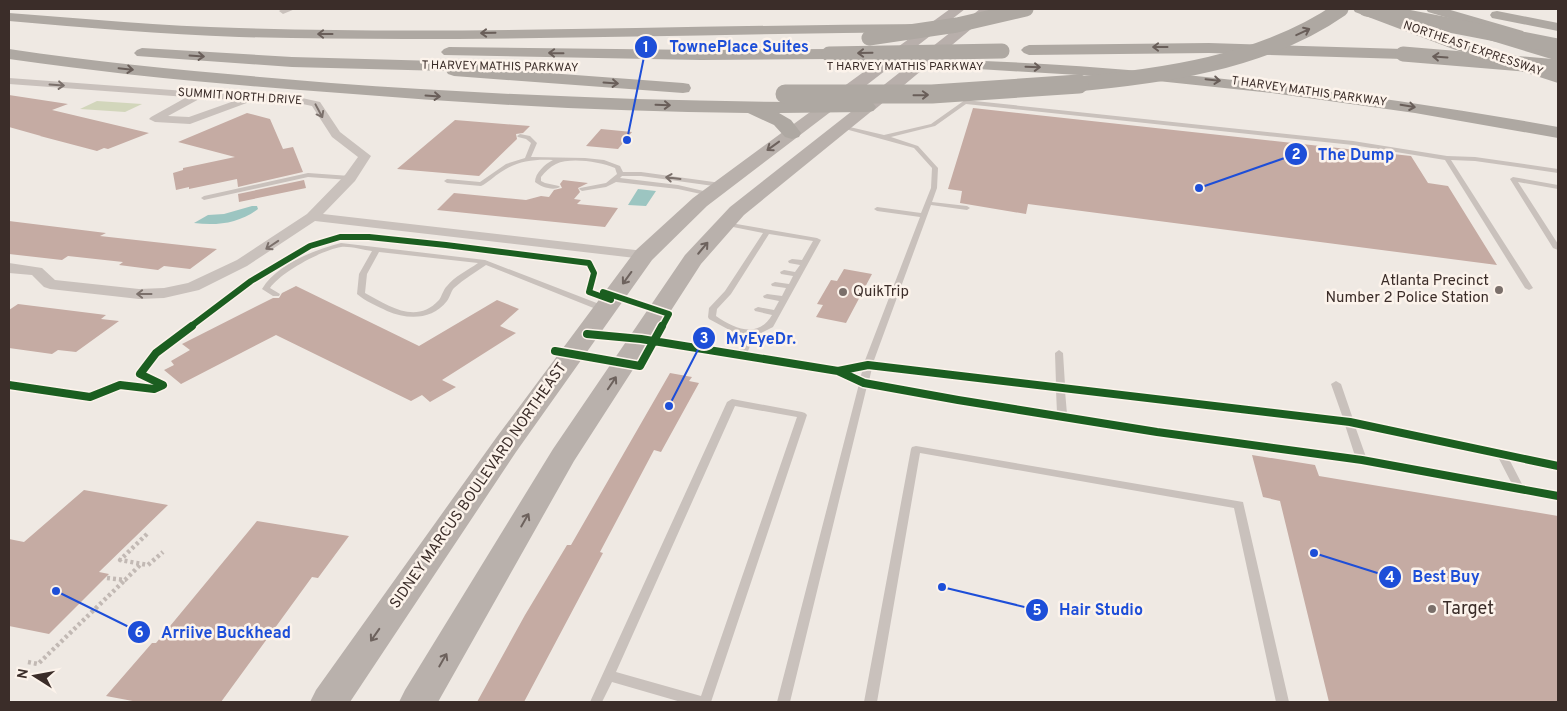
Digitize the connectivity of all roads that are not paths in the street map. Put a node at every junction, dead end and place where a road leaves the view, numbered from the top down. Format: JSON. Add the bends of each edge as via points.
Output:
{"nodes":[{"id":1,"x":958,"y":9,"type":"edge"},
{"id":2,"x":988,"y":9,"type":"edge"},
{"id":3,"x":1026,"y":9,"type":"edge"},
{"id":4,"x":1340,"y":9,"type":"edge"},
{"id":5,"x":1360,"y":9,"type":"edge"},
{"id":6,"x":1366,"y":9,"type":"edge"},
{"id":7,"x":1390,"y":9,"type":"edge"},
{"id":8,"x":1405,"y":9,"type":"edge"},
{"id":9,"x":1468,"y":9,"type":"edge"},
{"id":10,"x":1501,"y":9,"type":"edge"},
{"id":11,"x":1430,"y":12,"type":"edge"},
{"id":12,"x":9,"y":17,"type":"edge"},
{"id":13,"x":1558,"y":20,"type":"edge"},
{"id":14,"x":9,"y":25,"type":"edge"},
{"id":15,"x":1558,"y":28,"type":"edge"},
{"id":16,"x":926,"y":32,"type":"junction"},
{"id":17,"x":871,"y":33,"type":"junction"},
{"id":18,"x":9,"y":41,"type":"edge"},
{"id":19,"x":54,"y":45,"type":"dead end"},
{"id":20,"x":1558,"y":45,"type":"edge"},
{"id":21,"x":378,"y":49,"type":"dead end"},
{"id":22,"x":937,"y":50,"type":"junction"},
{"id":23,"x":433,"y":51,"type":"dead end"},
{"id":24,"x":127,"y":52,"type":"dead end"},
{"id":25,"x":9,"y":54,"type":"edge"},
{"id":26,"x":605,"y":54,"type":"junction"},
{"id":27,"x":1558,"y":56,"type":"edge"},
{"id":28,"x":1558,"y":63,"type":"edge"},
{"id":29,"x":370,"y":64,"type":"junction"},
{"id":30,"x":1558,"y":67,"type":"edge"},
{"id":31,"x":1558,"y":78,"type":"edge"},
{"id":32,"x":9,"y":81,"type":"edge"},
{"id":33,"x":696,"y":89,"type":"dead end"},
{"id":34,"x":199,"y":95,"type":"junction"},
{"id":35,"x":255,"y":97,"type":"junction"},
{"id":36,"x":747,"y":100,"type":"junction"},
{"id":37,"x":867,"y":106,"type":"joint"},
{"id":38,"x":834,"y":117,"type":"junction"},
{"id":39,"x":792,"y":133,"type":"junction"},
{"id":40,"x":1558,"y":133,"type":"edge"},
{"id":41,"x":520,"y":136,"type":"dead end"},
{"id":42,"x":884,"y":137,"type":"junction"},
{"id":43,"x":528,"y":158,"type":"junction"},
{"id":44,"x":1447,"y":158,"type":"junction"},
{"id":45,"x":562,"y":159,"type":"junction"},
{"id":46,"x":1558,"y":171,"type":"edge"},
{"id":47,"x":618,"y":177,"type":"junction"},
{"id":48,"x":350,"y":178,"type":"junction"},
{"id":49,"x":447,"y":181,"type":"dead end"},
{"id":50,"x":557,"y":187,"type":"dead end"},
{"id":51,"x":1558,"y":187,"type":"edge"},
{"id":52,"x":582,"y":189,"type":"dead end"},
{"id":53,"x":716,"y":190,"type":"junction"},
{"id":54,"x":204,"y":198,"type":"dead end"},
{"id":55,"x":928,"y":203,"type":"junction"},
{"id":56,"x":967,"y":208,"type":"dead end"},
{"id":57,"x":877,"y":209,"type":"dead end"},
{"id":58,"x":924,"y":215,"type":"junction"},
{"id":59,"x":312,"y":217,"type":"junction"},
{"id":60,"x":724,"y":224,"type":"junction"},
{"id":61,"x":767,"y":232,"type":"junction"},
{"id":62,"x":1557,"y":248,"type":"dead end"},
{"id":63,"x":377,"y":249,"type":"junction"},
{"id":64,"x":754,"y":254,"type":"junction"},
{"id":65,"x":644,"y":255,"type":"junction"},
{"id":66,"x":765,"y":256,"type":"dead end"},
{"id":67,"x":792,"y":261,"type":"dead end"},
{"id":68,"x":485,"y":262,"type":"junction"},
{"id":69,"x":804,"y":263,"type":"junction"},
{"id":70,"x":746,"y":265,"type":"junction"},
{"id":71,"x":756,"y":267,"type":"dead end"},
{"id":72,"x":9,"y":268,"type":"edge"},
{"id":73,"x":784,"y":272,"type":"dead end"},
{"id":74,"x":798,"y":275,"type":"junction"},
{"id":75,"x":738,"y":276,"type":"junction"},
{"id":76,"x":748,"y":278,"type":"dead end"},
{"id":77,"x":775,"y":284,"type":"dead end"},
{"id":78,"x":791,"y":288,"type":"junction"},
{"id":79,"x":1530,"y":288,"type":"dead end"},
{"id":80,"x":730,"y":289,"type":"junction"},
{"id":81,"x":739,"y":291,"type":"dead end"},
{"id":82,"x":276,"y":294,"type":"dead end"},
{"id":83,"x":767,"y":296,"type":"dead end"},
{"id":84,"x":784,"y":299,"type":"junction"},
{"id":85,"x":719,"y":301,"type":"junction"},
{"id":86,"x":730,"y":304,"type":"dead end"},
{"id":87,"x":605,"y":309,"type":"junction"},
{"id":88,"x":758,"y":309,"type":"dead end"},
{"id":89,"x":776,"y":313,"type":"junction"},
{"id":90,"x":740,"y":332,"type":"junction"},
{"id":91,"x":587,"y":334,"type":"junction"},
{"id":92,"x":641,"y":340,"type":"junction"},
{"id":93,"x":1059,"y":353,"type":"dead end"},
{"id":94,"x":741,"y":357,"type":"junction"},
{"id":95,"x":868,"y":365,"type":"junction"},
{"id":96,"x":838,"y":371,"type":"junction"},
{"id":97,"x":864,"y":383,"type":"junction"},
{"id":98,"x":1336,"y":384,"type":"dead end"},
{"id":99,"x":1060,"y":388,"type":"junction"},
{"id":100,"x":1062,"y":416,"type":"junction"},
{"id":101,"x":1350,"y":422,"type":"junction"},
{"id":102,"x":1501,"y":453,"type":"junction"},
{"id":103,"x":1362,"y":460,"type":"junction"},
{"id":104,"x":1558,"y":466,"type":"edge"},
{"id":105,"x":1519,"y":488,"type":"junction"},
{"id":106,"x":1558,"y":496,"type":"edge"},
{"id":107,"x":608,"y":675,"type":"junction"},
{"id":108,"x":329,"y":702,"type":"edge"},
{"id":109,"x":418,"y":702,"type":"edge"},
{"id":110,"x":596,"y":702,"type":"edge"},
{"id":111,"x":701,"y":702,"type":"edge"},
{"id":112,"x":705,"y":702,"type":"edge"},
{"id":113,"x":783,"y":702,"type":"edge"},
{"id":114,"x":870,"y":702,"type":"edge"},
{"id":115,"x":1282,"y":702,"type":"edge"}],
"edges":[{"from":1,"to":16,"type":"main road","name":"SIDNEY MARCUS BOULEVARD NORTHEAST"},
{"from":2,"to":22,"type":"main road","name":"SIDNEY MARCUS BOULEVARD NORTHEAST"},
{"from":3,"to":17,"type":"highway","bridge":true,"via":[[957,24]]},
{"from":36,"to":4,"type":"highway","one_way":true,"bridge":true,"via":[[785,94],[990,92],[1144,76],[1203,65],[1281,42],[1321,24]]},
{"from":5,"to":31,"type":"highway","name":"NORTHEAST EXPRESSWAY","via":[[1458,46]]},
{"from":6,"to":20,"type":"highway","bridge":true},
{"from":7,"to":28,"type":"highway"},
{"from":8,"to":11,"type":"highway"},
{"from":9,"to":15,"type":"highway"},
{"from":10,"to":13,"type":"highway"},
{"from":11,"to":20,"type":"highway","name":"NORTHEAST EXPRESSWAY"},
{"from":11,"to":27,"type":"highway"},
{"from":17,"to":12,"type":"highway","one_way":true,"via":[[288,34],[155,29]]},
{"from":14,"to":21,"type":"highway","via":[[190,40]]},
{"from":16,"to":17,"type":"highway"},
{"from":16,"to":22,"type":"highway"},
{"from":16,"to":38,"type":"main road","name":"SIDNEY MARCUS BOULEVARD NORTHEAST"},
{"from":17,"to":26,"type":"highway","via":[[733,49]]},
{"from":18,"to":19,"type":"highway"},
{"from":22,"to":37,"type":"main road","name":"SIDNEY MARCUS BOULEVARD NORTHEAST"},
{"from":26,"to":23,"type":"highway","name":"T HARVEY MATHIS PARKWAY","one_way":true},
{"from":24,"to":29,"type":"highway","name":"T HARVEY MATHIS PARKWAY","one_way":true},
{"from":25,"to":36,"type":"highway","one_way":true,"via":[[133,70],[443,97],[510,101]]},
{"from":30,"to":26,"type":"highway","name":"T HARVEY MATHIS PARKWAY","one_way":true,"bridge":true,"via":[[1402,54],[1209,48]]},
{"from":29,"to":33,"type":"highway","one_way":true},
{"from":29,"to":40,"type":"highway","name":"T HARVEY MATHIS PARKWAY","one_way":true,"via":[[570,68],[984,66],[1108,71],[1266,86],[1378,101]]},
{"from":32,"to":34,"type":"street","name":"SUMMIT NORTH DRIVE","one_way":true},
{"from":34,"to":35,"type":"street","name":"SUMMIT NORTH DRIVE"},
{"from":34,"to":35,"type":"street","via":[[155,119],[190,121]]},
{"from":35,"to":48,"type":"street","name":"SUMMIT NORTH DRIVE","one_way":true,"via":[[316,104],[326,125],[365,156]]},
{"from":36,"to":38,"type":"highway"},
{"from":36,"to":39,"type":"highway","via":[[779,119]]},
{"from":37,"to":38,"type":"main road","name":"SIDNEY MARCUS BOULEVARD NORTHEAST"},
{"from":38,"to":39,"type":"main road","name":"SIDNEY MARCUS BOULEVARD NORTHEAST"},
{"from":38,"to":42,"type":"lane"},
{"from":38,"to":60,"type":"main road","name":"SIDNEY MARCUS BOULEVARD NORTHEAST"},
{"from":39,"to":53,"type":"main road","name":"SIDNEY MARCUS BOULEVARD NORTHEAST","one_way":true},
{"from":41,"to":43,"type":"lane","via":[[528,137],[534,143]]},
{"from":42,"to":44,"type":"lane","via":[[933,125],[965,102],[1353,143]]},
{"from":42,"to":55,"type":"lane","via":[[916,148],[935,168],[934,188]]},
{"from":43,"to":45,"type":"lane"},
{"from":43,"to":49,"type":"lane","via":[[498,169],[481,184]]},
{"from":44,"to":46,"type":"lane"},
{"from":44,"to":79,"type":"lane"},
{"from":45,"to":47,"type":"lane","via":[[610,163],[618,167]]},
{"from":45,"to":50,"type":"lane","via":[[551,163],[538,177],[538,182],[543,185]]},
{"from":47,"to":52,"type":"lane","via":[[607,185]]},
{"from":47,"to":53,"type":"lane"},
{"from":53,"to":47,"type":"lane","one_way":true,"via":[[641,174]]},
{"from":48,"to":54,"type":"lane","via":[[308,175]]},
{"from":48,"to":59,"type":"street","name":"SUMMIT NORTH DRIVE"},
{"from":51,"to":62,"type":"lane","via":[[1513,179]]},
{"from":53,"to":65,"type":"main road","name":"SIDNEY MARCUS BOULEVARD NORTHEAST"},
{"from":55,"to":56,"type":"lane"},
{"from":55,"to":58,"type":"lane"},
{"from":57,"to":58,"type":"lane"},
{"from":58,"to":95,"type":"lane"},
{"from":59,"to":65,"type":"street"},
{"from":59,"to":72,"type":"street","name":"SUMMIT NORTH DRIVE","one_way":true,"via":[[242,263],[192,287],[164,293],[139,294],[50,284],[37,271]]},
{"from":60,"to":61,"type":"lane"},
{"from":92,"to":60,"type":"main road","name":"SIDNEY MARCUS BOULEVARD NORTHEAST","one_way":true,"via":[[693,260]]},
{"from":61,"to":64,"type":"lane"},
{"from":61,"to":69,"type":"lane","via":[[817,240]]},
{"from":63,"to":68,"type":"lane"},
{"from":63,"to":68,"type":"lane","via":[[362,274],[361,294],[398,314],[432,310],[444,299],[450,287]]},
{"from":63,"to":82,"type":"lane","via":[[341,245],[312,254],[268,284],[266,289]]},
{"from":64,"to":66,"type":"lane"},
{"from":64,"to":70,"type":"lane"},
{"from":65,"to":87,"type":"main road","name":"SIDNEY MARCUS BOULEVARD NORTHEAST","one_way":true},
{"from":67,"to":69,"type":"lane"},
{"from":68,"to":87,"type":"lane"},
{"from":69,"to":74,"type":"lane"},
{"from":70,"to":71,"type":"lane"},
{"from":70,"to":75,"type":"lane"},
{"from":73,"to":74,"type":"lane"},
{"from":74,"to":78,"type":"lane"},
{"from":75,"to":76,"type":"lane"},
{"from":75,"to":80,"type":"lane"},
{"from":77,"to":78,"type":"lane"},
{"from":78,"to":84,"type":"lane"},
{"from":80,"to":81,"type":"lane"},
{"from":80,"to":85,"type":"lane"},
{"from":83,"to":84,"type":"lane"},
{"from":84,"to":89,"type":"lane"},
{"from":85,"to":86,"type":"lane"},
{"from":85,"to":90,"type":"lane","via":[[713,308],[712,317]]},
{"from":87,"to":91,"type":"main road","name":"SIDNEY MARCUS BOULEVARD NORTHEAST"},
{"from":88,"to":89,"type":"lane"},
{"from":89,"to":90,"type":"lane","via":[[770,324],[756,332]]},
{"from":90,"to":94,"type":"lane","via":[[746,340]]},
{"from":91,"to":92,"type":"lane"},
{"from":91,"to":108,"type":"main road","name":"SIDNEY MARCUS BOULEVARD NORTHEAST","one_way":true,"via":[[506,445]]},
{"from":92,"to":94,"type":"lane"},
{"from":109,"to":92,"type":"main road","name":"SIDNEY MARCUS BOULEVARD NORTHEAST","one_way":true,"via":[[563,456]]},
{"from":93,"to":99,"type":"lane"},
{"from":94,"to":96,"type":"lane"},
{"from":95,"to":96,"type":"lane"},
{"from":95,"to":97,"type":"lane"},
{"from":95,"to":99,"type":"lane"},
{"from":96,"to":97,"type":"lane"},
{"from":97,"to":100,"type":"lane"},
{"from":97,"to":113,"type":"lane"},
{"from":98,"to":101,"type":"lane"},
{"from":99,"to":100,"type":"lane"},
{"from":99,"to":101,"type":"lane"},
{"from":100,"to":103,"type":"lane"},
{"from":101,"to":102,"type":"lane"},
{"from":101,"to":103,"type":"lane"},
{"from":102,"to":104,"type":"lane"},
{"from":102,"to":105,"type":"lane"},
{"from":103,"to":105,"type":"lane"},
{"from":105,"to":106,"type":"lane"},
{"from":107,"to":110,"type":"lane"},
{"from":107,"to":111,"type":"lane"},
{"from":107,"to":112,"type":"lane","via":[[732,402],[802,415]]},
{"from":114,"to":115,"type":"lane","via":[[916,449],[1239,505]]}]}
